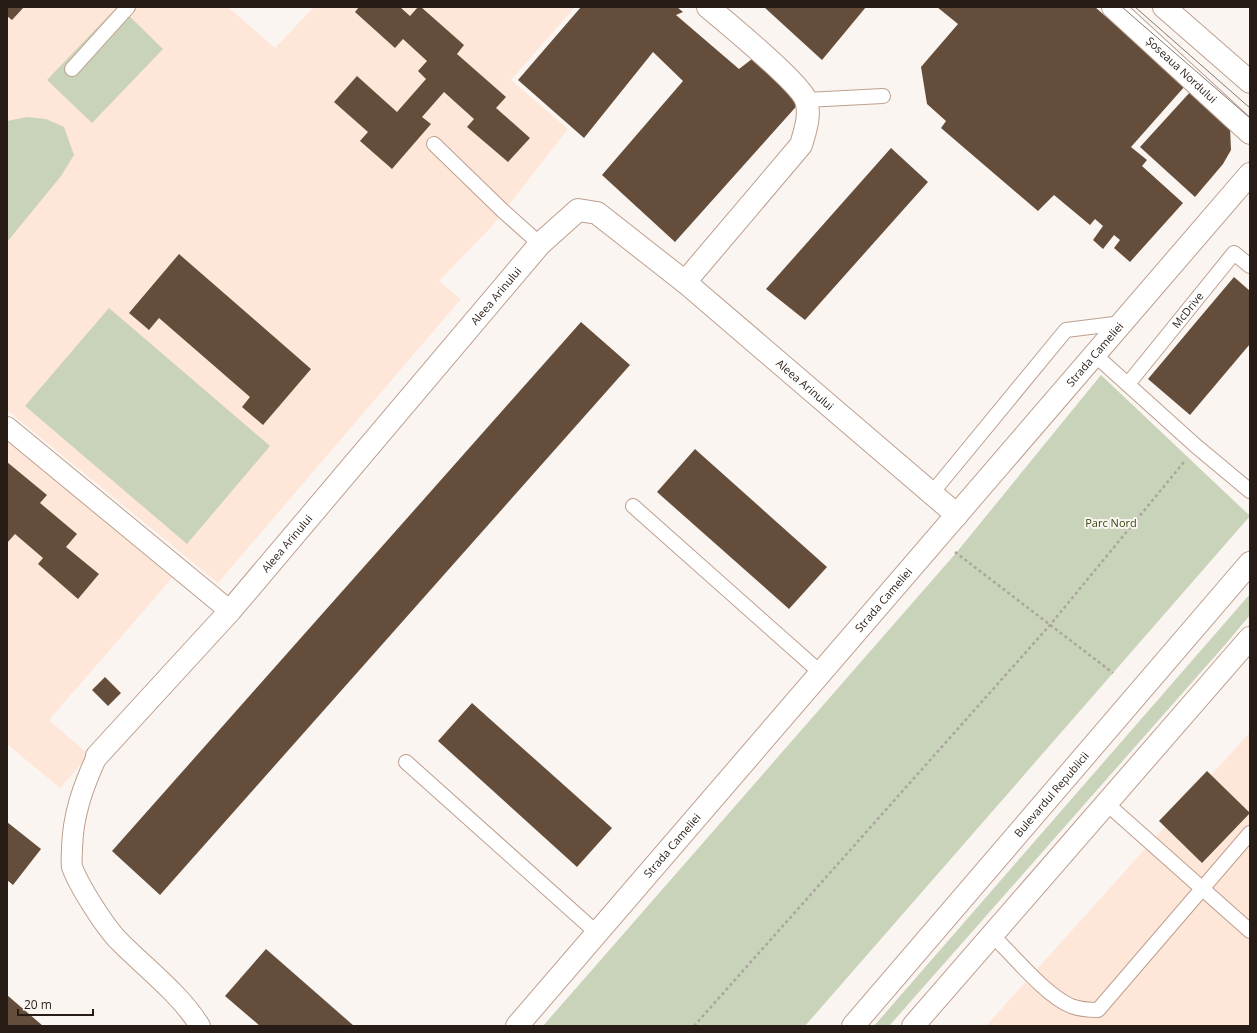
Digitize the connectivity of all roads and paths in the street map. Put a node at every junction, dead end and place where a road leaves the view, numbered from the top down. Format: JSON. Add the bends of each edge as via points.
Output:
{"nodes":[{"id":1,"x":128,"y":7,"type":"edge"},
{"id":2,"x":708,"y":7,"type":"edge"},
{"id":3,"x":1113,"y":7,"type":"edge"},
{"id":4,"x":1164,"y":7,"type":"edge"},
{"id":5,"x":72,"y":69,"type":"dead end"},
{"id":6,"x":1250,"y":82,"type":"edge"},
{"id":7,"x":883,"y":96,"type":"dead end"},
{"id":8,"x":806,"y":100,"type":"junction"},
{"id":9,"x":1250,"y":133,"type":"edge"},
{"id":10,"x":434,"y":144,"type":"dead end"},
{"id":11,"x":1250,"y":174,"type":"edge"},
{"id":12,"x":540,"y":244,"type":"junction"},
{"id":13,"x":1250,"y":266,"type":"edge"},
{"id":14,"x":685,"y":282,"type":"junction"},
{"id":15,"x":1122,"y":324,"type":"junction"},
{"id":16,"x":1095,"y":355,"type":"junction"},
{"id":17,"x":1128,"y":384,"type":"junction"},
{"id":18,"x":7,"y":426,"type":"edge"},
{"id":19,"x":1196,"y":446,"type":"junction"},
{"id":20,"x":1250,"y":491,"type":"edge"},
{"id":21,"x":932,"y":493,"type":"junction"},
{"id":22,"x":633,"y":506,"type":"dead end"},
{"id":23,"x":957,"y":515,"type":"junction"},
{"id":24,"x":937,"y":538,"type":"junction"},
{"id":25,"x":1250,"y":563,"type":"edge"},
{"id":26,"x":230,"y":611,"type":"junction"},
{"id":27,"x":1050,"y":625,"type":"junction"},
{"id":28,"x":1250,"y":638,"type":"edge"},
{"id":29,"x":821,"y":672,"type":"junction"},
{"id":30,"x":1113,"y":673,"type":"dead end"},
{"id":31,"x":97,"y":756,"type":"joint"},
{"id":32,"x":406,"y":762,"type":"dead end"},
{"id":33,"x":1106,"y":803,"type":"junction"},
{"id":34,"x":1250,"y":833,"type":"edge"},
{"id":35,"x":1203,"y":890,"type":"junction"},
{"id":36,"x":1250,"y":931,"type":"edge"},
{"id":37,"x":597,"y":933,"type":"junction"},
{"id":38,"x":992,"y":934,"type":"junction"},
{"id":39,"x":200,"y":1026,"type":"edge"},
{"id":40,"x":518,"y":1026,"type":"edge"},
{"id":41,"x":694,"y":1026,"type":"edge"},
{"id":42,"x":852,"y":1026,"type":"edge"},
{"id":43,"x":913,"y":1026,"type":"edge"}],
"edges":[{"from":1,"to":5,"type":"lane"},
{"from":2,"to":8,"type":"street","via":[[794,84]]},
{"from":3,"to":9,"type":"street","name":"Șoseaua Nordului"},
{"from":4,"to":6,"type":"street"},
{"from":7,"to":8,"type":"lane"},
{"from":8,"to":14,"type":"street","via":[[807,123],[801,145]]},
{"from":10,"to":12,"type":"lane"},
{"from":11,"to":15,"type":"street","name":"Strada Cameliei"},
{"from":12,"to":14,"type":"street","name":"Aleea Arinului","via":[[578,210],[597,213]]},
{"from":12,"to":26,"type":"street","name":"Aleea Arinului"},
{"from":13,"to":17,"type":"lane","name":"McDrive","via":[[1234,253]]},
{"from":14,"to":21,"type":"street","name":"Aleea Arinului"},
{"from":15,"to":16,"type":"street","name":"Strada Cameliei"},
{"from":15,"to":21,"type":"lane","via":[[1066,330]]},
{"from":16,"to":17,"type":"lane"},
{"from":16,"to":23,"type":"street","name":"Strada Cameliei"},
{"from":17,"to":19,"type":"lane"},
{"from":18,"to":26,"type":"street"},
{"from":19,"to":20,"type":"lane"},
{"from":19,"to":27,"type":"path"},
{"from":21,"to":23,"type":"street","name":"Aleea Arinului"},
{"from":22,"to":29,"type":"lane"},
{"from":23,"to":24,"type":"street","name":"Strada Cameliei"},
{"from":24,"to":27,"type":"path"},
{"from":24,"to":29,"type":"street","name":"Strada Cameliei"},
{"from":25,"to":42,"type":"street","name":"Bulevardul Republicii"},
{"from":26,"to":31,"type":"street","name":"Aleea Arinului"},
{"from":27,"to":30,"type":"path"},
{"from":27,"to":41,"type":"path"},
{"from":28,"to":33,"type":"street"},
{"from":29,"to":37,"type":"street","name":"Strada Cameliei"},
{"from":31,"to":39,"type":"street","via":[[82,789],[73,832],[72,866],[94,908],[119,942],[166,985]]},
{"from":32,"to":37,"type":"lane"},
{"from":33,"to":35,"type":"lane"},
{"from":33,"to":38,"type":"street"},
{"from":34,"to":35,"type":"lane"},
{"from":35,"to":36,"type":"lane"},
{"from":35,"to":38,"type":"lane","via":[[1098,1010],[1070,1006],[1056,996]]},
{"from":37,"to":40,"type":"street","name":"Strada Cameliei"},
{"from":38,"to":43,"type":"street"}]}
